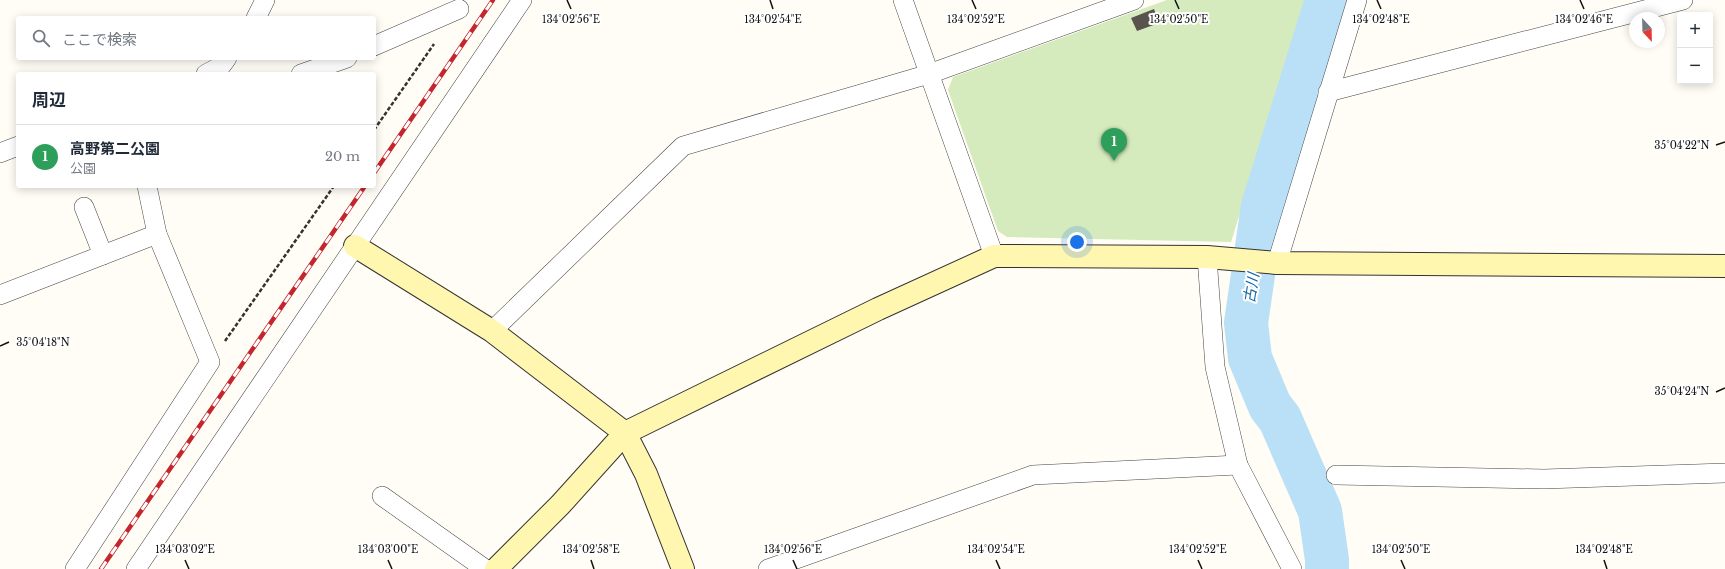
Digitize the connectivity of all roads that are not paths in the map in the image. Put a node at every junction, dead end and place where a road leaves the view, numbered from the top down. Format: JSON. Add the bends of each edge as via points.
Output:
{"nodes":[{"id":1,"x":265,"y":0,"type":"edge"},
{"id":2,"x":522,"y":0,"type":"edge"},
{"id":3,"x":903,"y":0,"type":"edge"},
{"id":4,"x":1134,"y":0,"type":"edge"},
{"id":5,"x":1357,"y":0,"type":"edge"},
{"id":6,"x":1683,"y":0,"type":"edge"},
{"id":7,"x":459,"y":9,"type":"dead end"},
{"id":8,"x":257,"y":16,"type":"edge"},
{"id":9,"x":376,"y":45,"type":"edge"},
{"id":10,"x":226,"y":60,"type":"edge"},
{"id":11,"x":341,"y":60,"type":"edge"},
{"id":12,"x":210,"y":72,"type":"edge"},
{"id":13,"x":307,"y":72,"type":"edge"},
{"id":14,"x":929,"y":74,"type":"junction"},
{"id":15,"x":1328,"y":92,"type":"junction"},
{"id":16,"x":16,"y":147,"type":"edge"},
{"id":17,"x":0,"y":153,"type":"edge"},
{"id":18,"x":147,"y":188,"type":"edge"},
{"id":19,"x":84,"y":207,"type":"dead end"},
{"id":20,"x":158,"y":234,"type":"junction"},
{"id":21,"x":355,"y":246,"type":"junction"},
{"id":22,"x":103,"y":255,"type":"junction"},
{"id":23,"x":994,"y":256,"type":"junction"},
{"id":24,"x":1207,"y":257,"type":"junction"},
{"id":25,"x":1277,"y":263,"type":"junction"},
{"id":26,"x":1725,"y":266,"type":"edge"},
{"id":27,"x":0,"y":295,"type":"edge"},
{"id":28,"x":492,"y":331,"type":"junction"},
{"id":29,"x":626,"y":433,"type":"junction"},
{"id":30,"x":1238,"y":465,"type":"junction"},
{"id":31,"x":1725,"y":473,"type":"edge"},
{"id":32,"x":1336,"y":475,"type":"dead end"},
{"id":33,"x":382,"y":496,"type":"dead end"},
{"id":34,"x":75,"y":569,"type":"edge"},
{"id":35,"x":136,"y":569,"type":"edge"},
{"id":36,"x":485,"y":569,"type":"edge"},
{"id":37,"x":496,"y":569,"type":"edge"},
{"id":38,"x":684,"y":569,"type":"edge"},
{"id":39,"x":768,"y":569,"type":"edge"},
{"id":40,"x":1292,"y":569,"type":"edge"}],
"edges":[{"from":1,"to":8,"type":"street"},
{"from":2,"to":21,"type":"street"},
{"from":3,"to":14,"type":"street"},
{"from":4,"to":14,"type":"street"},
{"from":5,"to":15,"type":"street"},
{"from":6,"to":15,"type":"street"},
{"from":7,"to":9,"type":"street"},
{"from":10,"to":12,"type":"street","via":[[221,66]]},
{"from":11,"to":13,"type":"street"},
{"from":14,"to":23,"type":"street"},
{"from":14,"to":28,"type":"street","via":[[683,146]]},
{"from":15,"to":25,"type":"street"},
{"from":16,"to":17,"type":"street"},
{"from":18,"to":20,"type":"street"},
{"from":19,"to":22,"type":"street"},
{"from":20,"to":22,"type":"street"},
{"from":20,"to":34,"type":"street","via":[[210,362]]},
{"from":21,"to":28,"type":"street"},
{"from":21,"to":35,"type":"street"},
{"from":22,"to":27,"type":"street"},
{"from":23,"to":24,"type":"street"},
{"from":23,"to":29,"type":"street","via":[[878,309]]},
{"from":24,"to":25,"type":"street"},
{"from":24,"to":30,"type":"street","via":[[1215,367]]},
{"from":25,"to":26,"type":"street"},
{"from":28,"to":29,"type":"street"},
{"from":29,"to":37,"type":"street","via":[[560,505]]},
{"from":29,"to":38,"type":"street","via":[[646,474]]},
{"from":30,"to":39,"type":"street","via":[[1033,475]]},
{"from":30,"to":40,"type":"street"},
{"from":31,"to":32,"type":"street","via":[[1544,479]]},
{"from":33,"to":36,"type":"street"}]}
